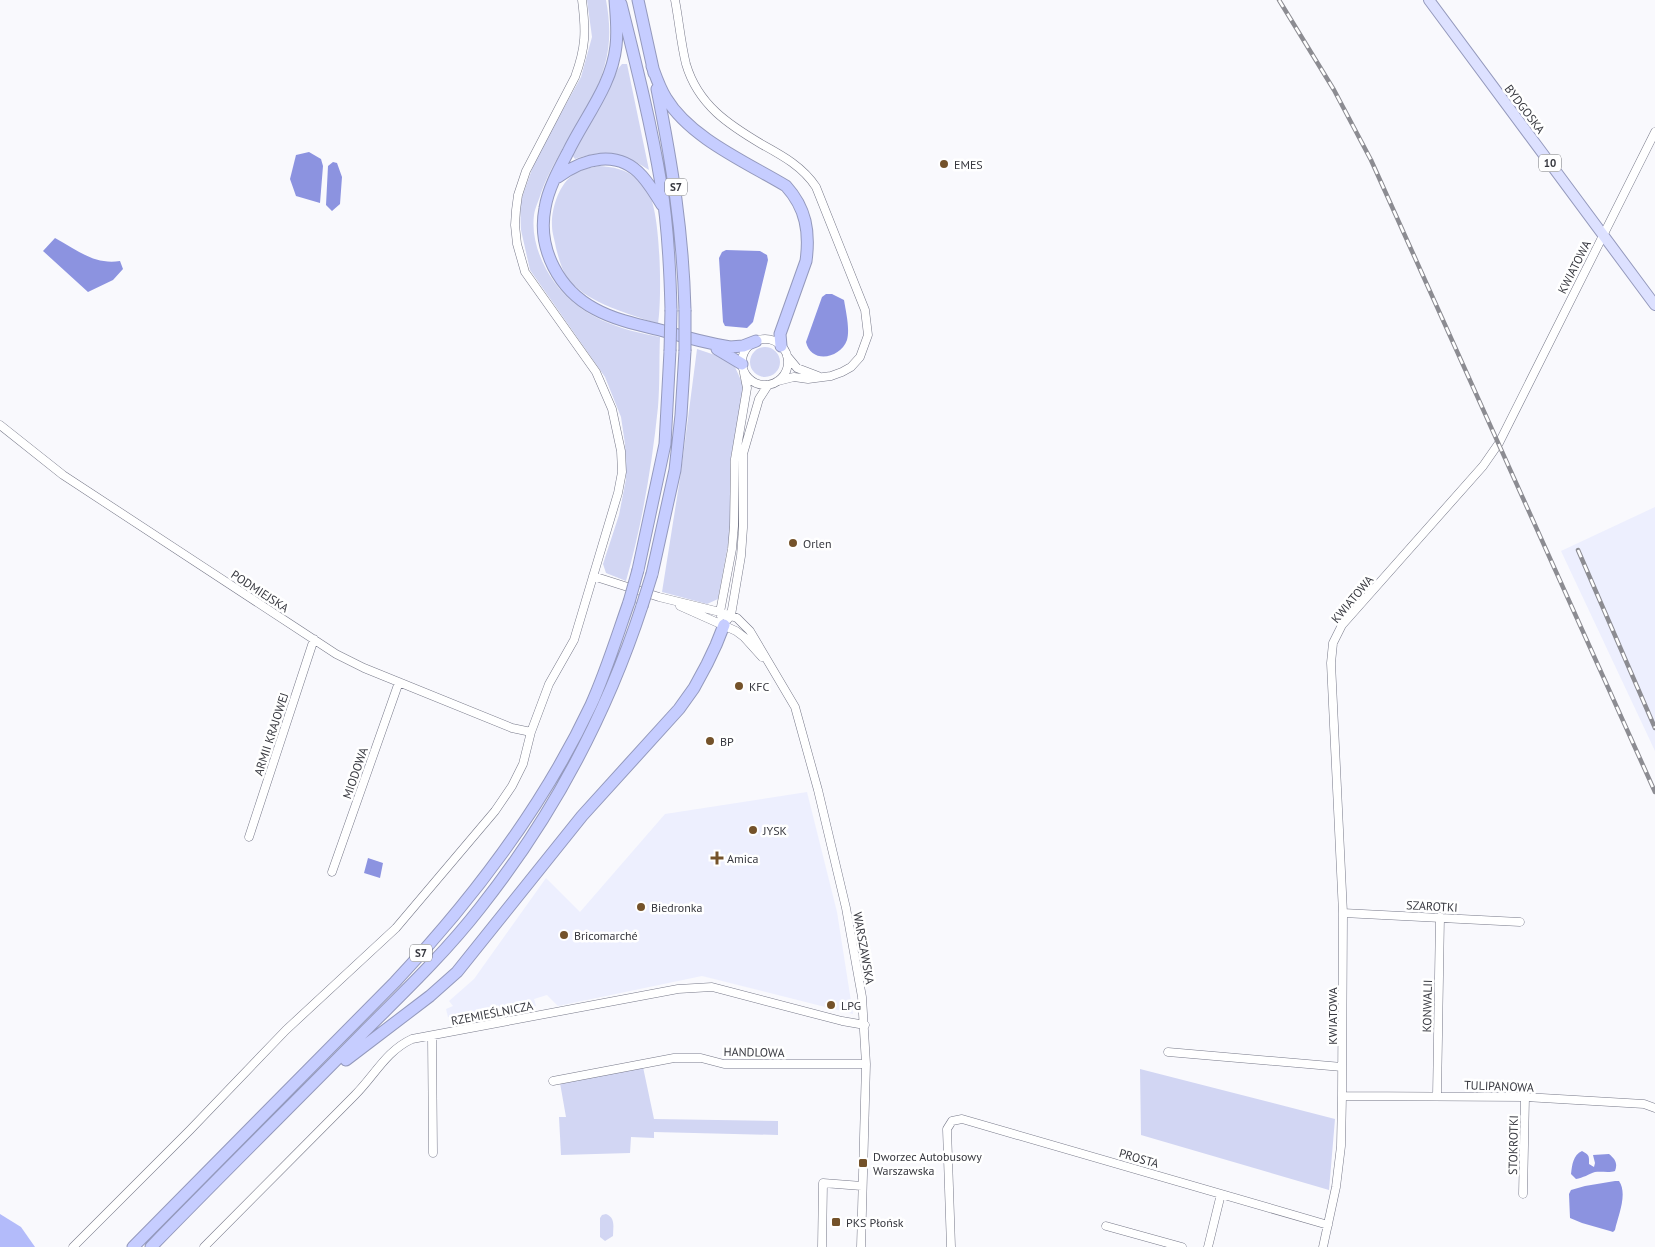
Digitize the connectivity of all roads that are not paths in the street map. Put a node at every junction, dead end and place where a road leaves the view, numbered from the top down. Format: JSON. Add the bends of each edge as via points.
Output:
{"nodes":[{"id":1,"x":582,"y":0,"type":"edge"},
{"id":2,"x":616,"y":0,"type":"edge"},
{"id":3,"x":620,"y":0,"type":"edge"},
{"id":4,"x":638,"y":0,"type":"edge"},
{"id":5,"x":675,"y":0,"type":"edge"},
{"id":6,"x":1429,"y":0,"type":"edge"},
{"id":7,"x":652,"y":66,"type":"junction"},
{"id":8,"x":1655,"y":132,"type":"edge"},
{"id":9,"x":556,"y":179,"type":"junction"},
{"id":10,"x":664,"y":209,"type":"junction"},
{"id":11,"x":1603,"y":235,"type":"junction"},
{"id":12,"x":1655,"y":305,"type":"edge"},
{"id":13,"x":756,"y":341,"type":"junction"},
{"id":14,"x":704,"y":342,"type":"junction"},
{"id":15,"x":784,"y":351,"type":"junction"},
{"id":16,"x":743,"y":369,"type":"junction"},
{"id":17,"x":822,"y":377,"type":"junction"},
{"id":18,"x":778,"y":381,"type":"junction"},
{"id":19,"x":768,"y":385,"type":"junction"},
{"id":20,"x":0,"y":425,"type":"edge"},
{"id":21,"x":593,"y":576,"type":"junction"},
{"id":22,"x":659,"y":597,"type":"junction"},
{"id":23,"x":720,"y":612,"type":"junction"},
{"id":24,"x":727,"y":620,"type":"junction"},
{"id":25,"x":314,"y":639,"type":"junction"},
{"id":26,"x":770,"y":666,"type":"junction"},
{"id":27,"x":399,"y":682,"type":"junction"},
{"id":28,"x":530,"y":732,"type":"junction"},
{"id":29,"x":249,"y":836,"type":"dead end"},
{"id":30,"x":332,"y":872,"type":"dead end"},
{"id":31,"x":1343,"y":913,"type":"junction"},
{"id":32,"x":1440,"y":917,"type":"junction"},
{"id":33,"x":1520,"y":922,"type":"dead end"},
{"id":34,"x":865,"y":1025,"type":"junction"},
{"id":35,"x":432,"y":1036,"type":"junction"},
{"id":36,"x":1168,"y":1052,"type":"dead end"},
{"id":37,"x":866,"y":1064,"type":"junction"},
{"id":38,"x":1342,"y":1067,"type":"junction"},
{"id":39,"x":553,"y":1081,"type":"dead end"},
{"id":40,"x":314,"y":1083,"type":"junction"},
{"id":41,"x":1342,"y":1096,"type":"junction"},
{"id":42,"x":1437,"y":1096,"type":"junction"},
{"id":43,"x":1525,"y":1097,"type":"junction"},
{"id":44,"x":1655,"y":1108,"type":"edge"},
{"id":45,"x":433,"y":1153,"type":"dead end"},
{"id":46,"x":862,"y":1186,"type":"junction"},
{"id":47,"x":1221,"y":1194,"type":"junction"},
{"id":48,"x":1523,"y":1194,"type":"dead end"},
{"id":49,"x":1328,"y":1224,"type":"junction"},
{"id":50,"x":1106,"y":1226,"type":"dead end"},
{"id":51,"x":73,"y":1247,"type":"edge"},
{"id":52,"x":133,"y":1247,"type":"edge"},
{"id":53,"x":151,"y":1247,"type":"edge"},
{"id":54,"x":204,"y":1247,"type":"edge"},
{"id":55,"x":822,"y":1247,"type":"edge"},
{"id":56,"x":861,"y":1247,"type":"edge"},
{"id":57,"x":951,"y":1247,"type":"edge"},
{"id":58,"x":1182,"y":1247,"type":"edge"},
{"id":59,"x":1208,"y":1247,"type":"edge"},
{"id":60,"x":1322,"y":1247,"type":"edge"}],
"edges":[{"from":1,"to":21,"type":"street","via":[[585,37],[580,63],[526,171],[518,195],[515,225],[516,244],[525,272],[596,372],[618,431],[622,472]]},
{"from":2,"to":9,"type":"highway","via":[[616,47],[608,76]]},
{"from":3,"to":10,"type":"highway","number":"S7","via":[[644,97]]},
{"from":4,"to":7,"type":"highway","number":"S7"},
{"from":5,"to":17,"type":"street","via":[[686,64],[700,94],[711,109],[732,127],[784,157],[810,178],[865,310],[868,335],[860,357],[842,372]]},
{"from":6,"to":11,"type":"main road","name":"BYDGOSKA","number":"10"},
{"from":7,"to":15,"type":"highway","via":[[664,97],[681,118],[706,139],[786,186],[801,207],[808,250],[780,334]]},
{"from":7,"to":40,"type":"highway","number":"S7","bridge":true,"via":[[676,191],[684,266],[685,351],[675,470],[642,606],[628,648],[587,743],[534,833],[473,916],[406,990]]},
{"from":8,"to":11,"type":"street","name":"KWIATOWA"},
{"from":9,"to":10,"type":"highway","via":[[572,167],[591,160],[625,163],[641,175]]},
{"from":9,"to":14,"type":"highway","via":[[545,208],[543,233],[549,258],[571,292],[596,310]]},
{"from":10,"to":52,"type":"highway","number":"S7","bridge":true,"via":[[671,310],[665,444],[629,602],[610,657],[575,737],[522,826],[437,937]]},
{"from":11,"to":12,"type":"main road","name":"BYDGOSKA","number":"10"},
{"from":11,"to":31,"type":"street","name":"KWIATOWA","via":[[1506,428],[1483,466],[1342,625],[1333,643],[1331,663]]},
{"from":13,"to":14,"type":"highway","via":[[730,348]]},
{"from":13,"to":15,"type":"street","via":[[769,340]]},
{"from":13,"to":16,"type":"street","via":[[745,351]]},
{"from":14,"to":16,"type":"highway","via":[[730,356]]},
{"from":15,"to":17,"type":"street","via":[[797,368]]},
{"from":15,"to":18,"type":"street","via":[[787,370]]},
{"from":16,"to":19,"type":"street","via":[[754,383]]},
{"from":16,"to":23,"type":"street","via":[[747,388],[734,459],[732,549]]},
{"from":17,"to":18,"type":"street","via":[[794,377]]},
{"from":18,"to":19,"type":"street"},
{"from":19,"to":24,"type":"street","via":[[760,398],[743,454],[740,564]]},
{"from":20,"to":25,"type":"street","name":"PODMIEJSKA","via":[[64,475]]},
{"from":21,"to":22,"type":"street"},
{"from":21,"to":28,"type":"street","via":[[574,640],[549,684]]},
{"from":22,"to":23,"type":"street"},
{"from":22,"to":24,"type":"street"},
{"from":23,"to":24,"type":"street"},
{"from":24,"to":26,"type":"street"},
{"from":24,"to":26,"type":"street","via":[[743,623]]},
{"from":24,"to":40,"type":"highway","via":[[707,664],[679,709],[570,829],[457,972]]},
{"from":25,"to":27,"type":"street","name":"PODMIEJSKA","via":[[342,657]]},
{"from":25,"to":29,"type":"street","name":"ARMII KRAJOWEJ"},
{"from":26,"to":34,"type":"street","name":"WARSZAWSKA","via":[[795,707],[809,758],[846,908]]},
{"from":27,"to":28,"type":"street","name":"PODMIEJSKA","via":[[512,728]]},
{"from":27,"to":30,"type":"street","name":"MIODOWA"},
{"from":28,"to":51,"type":"street","via":[[523,764],[495,811],[396,928],[286,1030]]},
{"from":31,"to":32,"type":"street","name":"SZAROTKI"},
{"from":31,"to":38,"type":"street","name":"KWIATOWA"},
{"from":32,"to":33,"type":"street","name":"SZAROTKI"},
{"from":32,"to":42,"type":"street","name":"KONWALII"},
{"from":34,"to":35,"type":"street","name":"RZEMIEŚLNICZA","via":[[712,987],[678,989]]},
{"from":34,"to":37,"type":"street","name":"WARSZAWSKA"},
{"from":35,"to":45,"type":"street"},
{"from":35,"to":54,"type":"street","name":"RZEMIEŚLNICZA","via":[[412,1039],[391,1052],[358,1092]]},
{"from":36,"to":38,"type":"street"},
{"from":37,"to":39,"type":"street","name":"HANDLOWA","via":[[724,1064],[701,1058],[674,1058]]},
{"from":37,"to":46,"type":"street","name":"WARSZAWSKA"},
{"from":38,"to":41,"type":"street","name":"KWIATOWA"},
{"from":40,"to":53,"type":"highway","number":"S7"},
{"from":41,"to":42,"type":"street","name":"TULIPANOWA"},
{"from":41,"to":49,"type":"street","name":"KWIATOWA","via":[[1341,1146]]},
{"from":42,"to":43,"type":"street","name":"TULIPANOWA"},
{"from":43,"to":44,"type":"street","name":"TULIPANOWA","via":[[1644,1104]]},
{"from":43,"to":48,"type":"street","name":"STOKROTKI"},
{"from":46,"to":55,"type":"street","via":[[823,1183]]},
{"from":46,"to":56,"type":"street","name":"WARSZAWSKA"},
{"from":47,"to":49,"type":"street","name":"PROSTA"},
{"from":47,"to":57,"type":"street","name":"PROSTA","via":[[962,1119],[952,1121],[947,1129]]},
{"from":47,"to":59,"type":"street"},
{"from":49,"to":60,"type":"street","name":"KWIATOWA"},
{"from":50,"to":58,"type":"street"}]}
